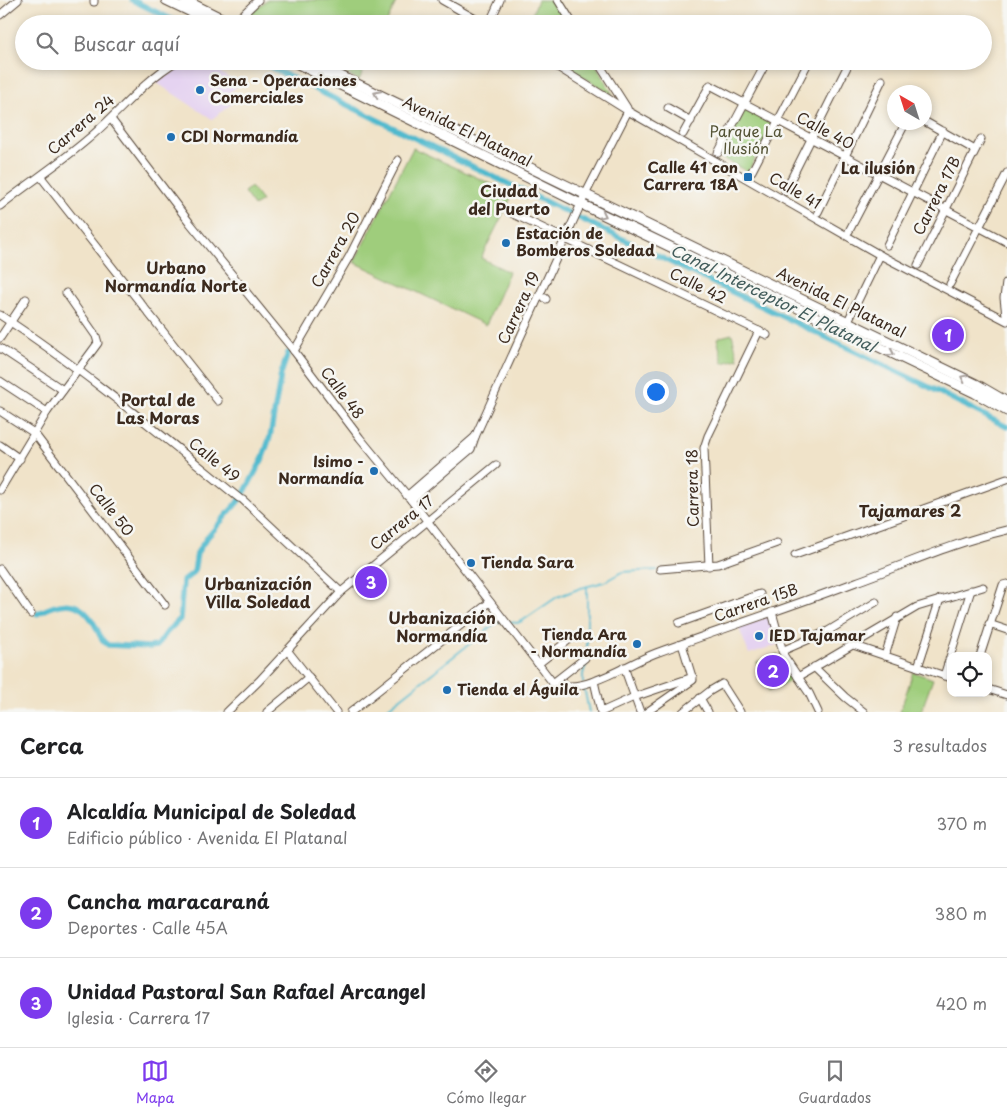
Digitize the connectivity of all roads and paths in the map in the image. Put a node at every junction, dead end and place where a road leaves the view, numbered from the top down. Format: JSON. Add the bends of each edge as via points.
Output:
{"nodes":[{"id":1,"x":18,"y":0,"type":"edge"},
{"id":2,"x":166,"y":0,"type":"edge"},
{"id":3,"x":184,"y":0,"type":"edge"},
{"id":4,"x":258,"y":0,"type":"edge"},
{"id":5,"x":442,"y":0,"type":"edge"},
{"id":6,"x":500,"y":0,"type":"edge"},
{"id":7,"x":558,"y":0,"type":"edge"},
{"id":8,"x":0,"y":15,"type":"edge"},
{"id":9,"x":197,"y":15,"type":"edge"},
{"id":10,"x":215,"y":15,"type":"edge"},
{"id":11,"x":242,"y":15,"type":"edge"},
{"id":12,"x":468,"y":15,"type":"edge"},
{"id":13,"x":493,"y":15,"type":"edge"},
{"id":14,"x":567,"y":15,"type":"edge"},
{"id":15,"x":164,"y":70,"type":"edge"},
{"id":16,"x":310,"y":70,"type":"edge"},
{"id":17,"x":328,"y":70,"type":"edge"},
{"id":18,"x":562,"y":70,"type":"edge"},
{"id":19,"x":603,"y":70,"type":"edge"},
{"id":20,"x":762,"y":70,"type":"edge"},
{"id":21,"x":804,"y":70,"type":"edge"},
{"id":22,"x":846,"y":70,"type":"edge"},
{"id":23,"x":882,"y":80,"type":"dead end"},
{"id":24,"x":743,"y":104,"type":"junction"},
{"id":25,"x":668,"y":108,"type":"dead end"},
{"id":26,"x":628,"y":111,"type":"junction"},
{"id":27,"x":111,"y":119,"type":"junction"},
{"id":28,"x":691,"y":121,"type":"junction"},
{"id":29,"x":777,"y":122,"type":"junction"},
{"id":30,"x":932,"y":125,"type":"edge"},
{"id":31,"x":902,"y":130,"type":"edge"},
{"id":32,"x":943,"y":131,"type":"junction"},
{"id":33,"x":684,"y":134,"type":"dead end"},
{"id":34,"x":811,"y":139,"type":"junction"},
{"id":35,"x":981,"y":139,"type":"dead end"},
{"id":36,"x":976,"y":150,"type":"junction"},
{"id":37,"x":718,"y":152,"type":"dead end"},
{"id":38,"x":844,"y":157,"type":"junction"},
{"id":39,"x":398,"y":160,"type":"dead end"},
{"id":40,"x":752,"y":171,"type":"dead end"},
{"id":41,"x":1007,"y":172,"type":"edge"},
{"id":42,"x":878,"y":174,"type":"junction"},
{"id":43,"x":41,"y":177,"type":"junction"},
{"id":44,"x":785,"y":192,"type":"dead end"},
{"id":45,"x":912,"y":193,"type":"junction"},
{"id":46,"x":585,"y":195,"type":"junction"},
{"id":47,"x":0,"y":206,"type":"edge"},
{"id":48,"x":580,"y":206,"type":"junction"},
{"id":49,"x":946,"y":211,"type":"junction"},
{"id":50,"x":509,"y":212,"type":"dead end"},
{"id":51,"x":818,"y":212,"type":"dead end"},
{"id":52,"x":978,"y":228,"type":"junction"},
{"id":53,"x":849,"y":231,"type":"dead end"},
{"id":54,"x":566,"y":238,"type":"junction"},
{"id":55,"x":1007,"y":242,"type":"edge"},
{"id":56,"x":887,"y":246,"type":"dead end"},
{"id":57,"x":880,"y":256,"type":"junction"},
{"id":58,"x":918,"y":265,"type":"dead end"},
{"id":59,"x":1007,"y":283,"type":"edge"},
{"id":60,"x":950,"y":284,"type":"dead end"},
{"id":61,"x":66,"y":293,"type":"dead end"},
{"id":62,"x":26,"y":299,"type":"dead end"},
{"id":63,"x":0,"y":315,"type":"edge"},
{"id":64,"x":1007,"y":315,"type":"edge"},
{"id":65,"x":848,"y":321,"type":"junction"},
{"id":66,"x":1007,"y":321,"type":"edge"},
{"id":67,"x":11,"y":322,"type":"junction"},
{"id":68,"x":759,"y":331,"type":"junction"},
{"id":69,"x":767,"y":335,"type":"dead end"},
{"id":70,"x":0,"y":338,"type":"edge"},
{"id":71,"x":0,"y":348,"type":"edge"},
{"id":72,"x":293,"y":350,"type":"junction"},
{"id":73,"x":78,"y":369,"type":"junction"},
{"id":74,"x":0,"y":381,"type":"edge"},
{"id":75,"x":62,"y":390,"type":"junction"},
{"id":76,"x":218,"y":401,"type":"dead end"},
{"id":77,"x":1007,"y":402,"type":"edge"},
{"id":78,"x":0,"y":411,"type":"edge"},
{"id":79,"x":1007,"y":411,"type":"edge"},
{"id":80,"x":47,"y":412,"type":"junction"},
{"id":81,"x":34,"y":433,"type":"junction"},
{"id":82,"x":0,"y":445,"type":"edge"},
{"id":83,"x":20,"y":458,"type":"junction"},
{"id":84,"x":496,"y":465,"type":"dead end"},
{"id":85,"x":1007,"y":479,"type":"edge"},
{"id":86,"x":3,"y":480,"type":"edge"},
{"id":87,"x":0,"y":490,"type":"edge"},
{"id":88,"x":409,"y":498,"type":"junction"},
{"id":89,"x":426,"y":520,"type":"junction"},
{"id":90,"x":1007,"y":530,"type":"edge"},
{"id":91,"x":777,"y":543,"type":"dead end"},
{"id":92,"x":795,"y":555,"type":"dead end"},
{"id":93,"x":709,"y":566,"type":"junction"},
{"id":94,"x":0,"y":569,"type":"edge"},
{"id":95,"x":660,"y":569,"type":"dead end"},
{"id":96,"x":1005,"y":585,"type":"edge"},
{"id":97,"x":983,"y":587,"type":"dead end"},
{"id":98,"x":971,"y":590,"type":"junction"},
{"id":99,"x":341,"y":592,"type":"junction"},
{"id":100,"x":760,"y":594,"type":"dead end"},
{"id":101,"x":940,"y":599,"type":"junction"},
{"id":102,"x":490,"y":602,"type":"junction"},
{"id":103,"x":876,"y":602,"type":"dead end"},
{"id":104,"x":165,"y":605,"type":"dead end"},
{"id":105,"x":772,"y":612,"type":"junction"},
{"id":106,"x":31,"y":614,"type":"dead end"},
{"id":107,"x":897,"y":617,"type":"junction"},
{"id":108,"x":678,"y":623,"type":"dead end"},
{"id":109,"x":989,"y":624,"type":"junction"},
{"id":110,"x":1007,"y":630,"type":"edge"},
{"id":111,"x":570,"y":639,"type":"dead end"},
{"id":112,"x":682,"y":644,"type":"junction"},
{"id":113,"x":853,"y":645,"type":"junction"},
{"id":114,"x":287,"y":650,"type":"junction"},
{"id":115,"x":782,"y":651,"type":"junction"},
{"id":116,"x":954,"y":652,"type":"edge"},
{"id":117,"x":981,"y":652,"type":"edge"},
{"id":118,"x":885,"y":656,"type":"junction"},
{"id":119,"x":585,"y":658,"type":"dead end"},
{"id":120,"x":538,"y":664,"type":"junction"},
{"id":121,"x":814,"y":666,"type":"junction"},
{"id":122,"x":624,"y":667,"type":"junction"},
{"id":123,"x":918,"y":668,"type":"junction"},
{"id":124,"x":309,"y":677,"type":"junction"},
{"id":125,"x":798,"y":677,"type":"junction"},
{"id":126,"x":947,"y":677,"type":"edge"},
{"id":127,"x":693,"y":679,"type":"junction"},
{"id":128,"x":594,"y":681,"type":"junction"},
{"id":129,"x":553,"y":683,"type":"junction"},
{"id":130,"x":992,"y":690,"type":"edge"},
{"id":131,"x":1007,"y":695,"type":"edge"},
{"id":132,"x":634,"y":697,"type":"junction"},
{"id":133,"x":700,"y":698,"type":"junction"},
{"id":134,"x":227,"y":712,"type":"edge"},
{"id":135,"x":267,"y":712,"type":"edge"},
{"id":136,"x":336,"y":712,"type":"edge"},
{"id":137,"x":351,"y":712,"type":"edge"},
{"id":138,"x":601,"y":712,"type":"edge"},
{"id":139,"x":640,"y":712,"type":"edge"},
{"id":140,"x":647,"y":712,"type":"edge"},
{"id":141,"x":683,"y":712,"type":"edge"},
{"id":142,"x":708,"y":712,"type":"edge"},
{"id":143,"x":740,"y":712,"type":"edge"},
{"id":144,"x":818,"y":712,"type":"edge"},
{"id":145,"x":864,"y":712,"type":"edge"}],
"edges":[{"from":1,"to":8,"type":"street"},
{"from":2,"to":9,"type":"main road"},
{"from":3,"to":10,"type":"main road"},
{"from":4,"to":11,"type":"street"},
{"from":5,"to":12,"type":"street"},
{"from":6,"to":13,"type":"street"},
{"from":7,"to":14,"type":"street"},
{"from":15,"to":27,"type":"street","name":"Carrera 24"},
{"from":16,"to":48,"type":"main road","name":"Avenida El Platanal"},
{"from":46,"to":17,"type":"main road","name":"Avenida El Platanal","one_way":true},
{"from":18,"to":26,"type":"street","name":"Calle 41"},
{"from":19,"to":26,"type":"street"},
{"from":20,"to":24,"type":"street"},
{"from":21,"to":29,"type":"street"},
{"from":22,"to":34,"type":"street"},
{"from":23,"to":38,"type":"street"},
{"from":24,"to":28,"type":"street","name":"Calle 40","via":[[710,85]]},
{"from":24,"to":29,"type":"street","name":"Calle 40"},
{"from":24,"to":37,"type":"street"},
{"from":25,"to":28,"type":"street"},
{"from":26,"to":46,"type":"street","name":"Carrera 19"},
{"from":26,"to":57,"type":"street","name":"Calle 41"},
{"from":27,"to":43,"type":"street","name":"Carrera 24"},
{"from":27,"to":72,"type":"street","name":"Calle 48"},
{"from":28,"to":33,"type":"street"},
{"from":29,"to":34,"type":"street","name":"Calle 40"},
{"from":29,"to":40,"type":"street"},
{"from":30,"to":32,"type":"street"},
{"from":31,"to":42,"type":"street"},
{"from":32,"to":36,"type":"street"},
{"from":32,"to":45,"type":"street"},
{"from":34,"to":38,"type":"street","name":"Calle 40"},
{"from":34,"to":44,"type":"street"},
{"from":35,"to":36,"type":"street","name":"Carrera 17B"},
{"from":36,"to":49,"type":"street","name":"Carrera 17B"},
{"from":38,"to":42,"type":"street","name":"Calle 40"},
{"from":38,"to":51,"type":"street"},
{"from":39,"to":72,"type":"street","name":"Carrera 20","via":[[349,258]]},
{"from":41,"to":52,"type":"street"},
{"from":42,"to":45,"type":"street","name":"Calle 40"},
{"from":42,"to":53,"type":"street"},
{"from":43,"to":47,"type":"street","name":"Carrera 24"},
{"from":43,"to":76,"type":"street"},
{"from":45,"to":49,"type":"street","name":"Calle 40"},
{"from":45,"to":56,"type":"street"},
{"from":46,"to":48,"type":"street","name":"Carrera 19"},
{"from":46,"to":65,"type":"main road","name":"Avenida El Platanal"},
{"from":48,"to":54,"type":"street","name":"Carrera 19"},
{"from":48,"to":79,"type":"main road","name":"Avenida El Platanal","one_way":true},
{"from":49,"to":52,"type":"street","name":"Calle 40"},
{"from":49,"to":58,"type":"street","name":"Carrera 17B"},
{"from":50,"to":54,"type":"street","name":"Calle 42"},
{"from":52,"to":55,"type":"street","name":"Calle 40"},
{"from":52,"to":60,"type":"street"},
{"from":54,"to":68,"type":"street","name":"Calle 42"},
{"from":54,"to":88,"type":"street","name":"Carrera 19","via":[[473,441]]},
{"from":57,"to":65,"type":"street"},
{"from":57,"to":66,"type":"street","name":"Calle 41"},
{"from":59,"to":64,"type":"main road"},
{"from":61,"to":73,"type":"street","via":[[98,340]]},
{"from":62,"to":67,"type":"street"},
{"from":63,"to":67,"type":"street","name":"Calle 49"},
{"from":77,"to":65,"type":"main road","name":"Avenida El Platanal","one_way":true},
{"from":67,"to":70,"type":"street"},
{"from":67,"to":73,"type":"street","name":"Calle 49"},
{"from":68,"to":69,"type":"street","name":"Calle 42"},
{"from":68,"to":93,"type":"street","name":"Carrera 18","via":[[704,448]]},
{"from":71,"to":75,"type":"street"},
{"from":72,"to":88,"type":"street","name":"Calle 48"},
{"from":73,"to":75,"type":"street"},
{"from":73,"to":99,"type":"street","name":"Calle 49","via":[[241,499]]},
{"from":74,"to":80,"type":"street"},
{"from":75,"to":80,"type":"street"},
{"from":78,"to":81,"type":"street","name":"Calle 50"},
{"from":80,"to":81,"type":"street"},
{"from":81,"to":83,"type":"street"},
{"from":81,"to":104,"type":"street","name":"Calle 50"},
{"from":82,"to":83,"type":"street"},
{"from":83,"to":86,"type":"street"},
{"from":84,"to":89,"type":"street","name":"Carrera 17"},
{"from":85,"to":92,"type":"street"},
{"from":86,"to":87,"type":"street"},
{"from":88,"to":89,"type":"street","name":"Calle 48"},
{"from":89,"to":99,"type":"street","name":"Carrera 17"},
{"from":89,"to":102,"type":"street","name":"Calle 48"},
{"from":90,"to":105,"type":"street","name":"Carrera 15B"},
{"from":91,"to":93,"type":"street"},
{"from":93,"to":95,"type":"street"},
{"from":94,"to":106,"type":"street"},
{"from":96,"to":109,"type":"street"},
{"from":97,"to":98,"type":"street"},
{"from":98,"to":101,"type":"street"},
{"from":98,"to":116,"type":"street"},
{"from":99,"to":114,"type":"street","name":"Carrera 17"},
{"from":100,"to":108,"type":"street"},
{"from":101,"to":107,"type":"street"},
{"from":101,"to":123,"type":"street"},
{"from":102,"to":120,"type":"street","name":"Calle 48"},
{"from":102,"to":137,"type":"street"},
{"from":103,"to":115,"type":"street","via":[[828,631]]},
{"from":105,"to":112,"type":"street","name":"Carrera 15B"},
{"from":105,"to":115,"type":"street"},
{"from":107,"to":113,"type":"street"},
{"from":107,"to":118,"type":"street"},
{"from":109,"to":110,"type":"street"},
{"from":109,"to":117,"type":"street"},
{"from":111,"to":120,"type":"street"},
{"from":112,"to":122,"type":"street","name":"Carrera 15B"},
{"from":112,"to":127,"type":"street"},
{"from":113,"to":118,"type":"street"},
{"from":113,"to":121,"type":"street"},
{"from":114,"to":124,"type":"street"},
{"from":114,"to":134,"type":"street","name":"Carrera 17"},
{"from":115,"to":125,"type":"street"},
{"from":118,"to":123,"type":"street"},
{"from":119,"to":129,"type":"street"},
{"from":120,"to":129,"type":"street","name":"Calle 48"},
{"from":121,"to":125,"type":"street"},
{"from":121,"to":145,"type":"street"},
{"from":122,"to":128,"type":"street","name":"Carrera 15B"},
{"from":122,"to":132,"type":"street"},
{"from":123,"to":126,"type":"street"},
{"from":124,"to":135,"type":"street"},
{"from":124,"to":136,"type":"street"},
{"from":125,"to":144,"type":"street"},
{"from":127,"to":132,"type":"street"},
{"from":127,"to":140,"type":"street"},
{"from":128,"to":129,"type":"street","name":"Carrera 15B","via":[[563,686]]},
{"from":128,"to":138,"type":"street"},
{"from":130,"to":131,"type":"street"},
{"from":132,"to":138,"type":"street"},
{"from":132,"to":139,"type":"street"},
{"from":133,"to":141,"type":"street"},
{"from":133,"to":142,"type":"street"},
{"from":133,"to":143,"type":"street","via":[[722,684]]}]}
